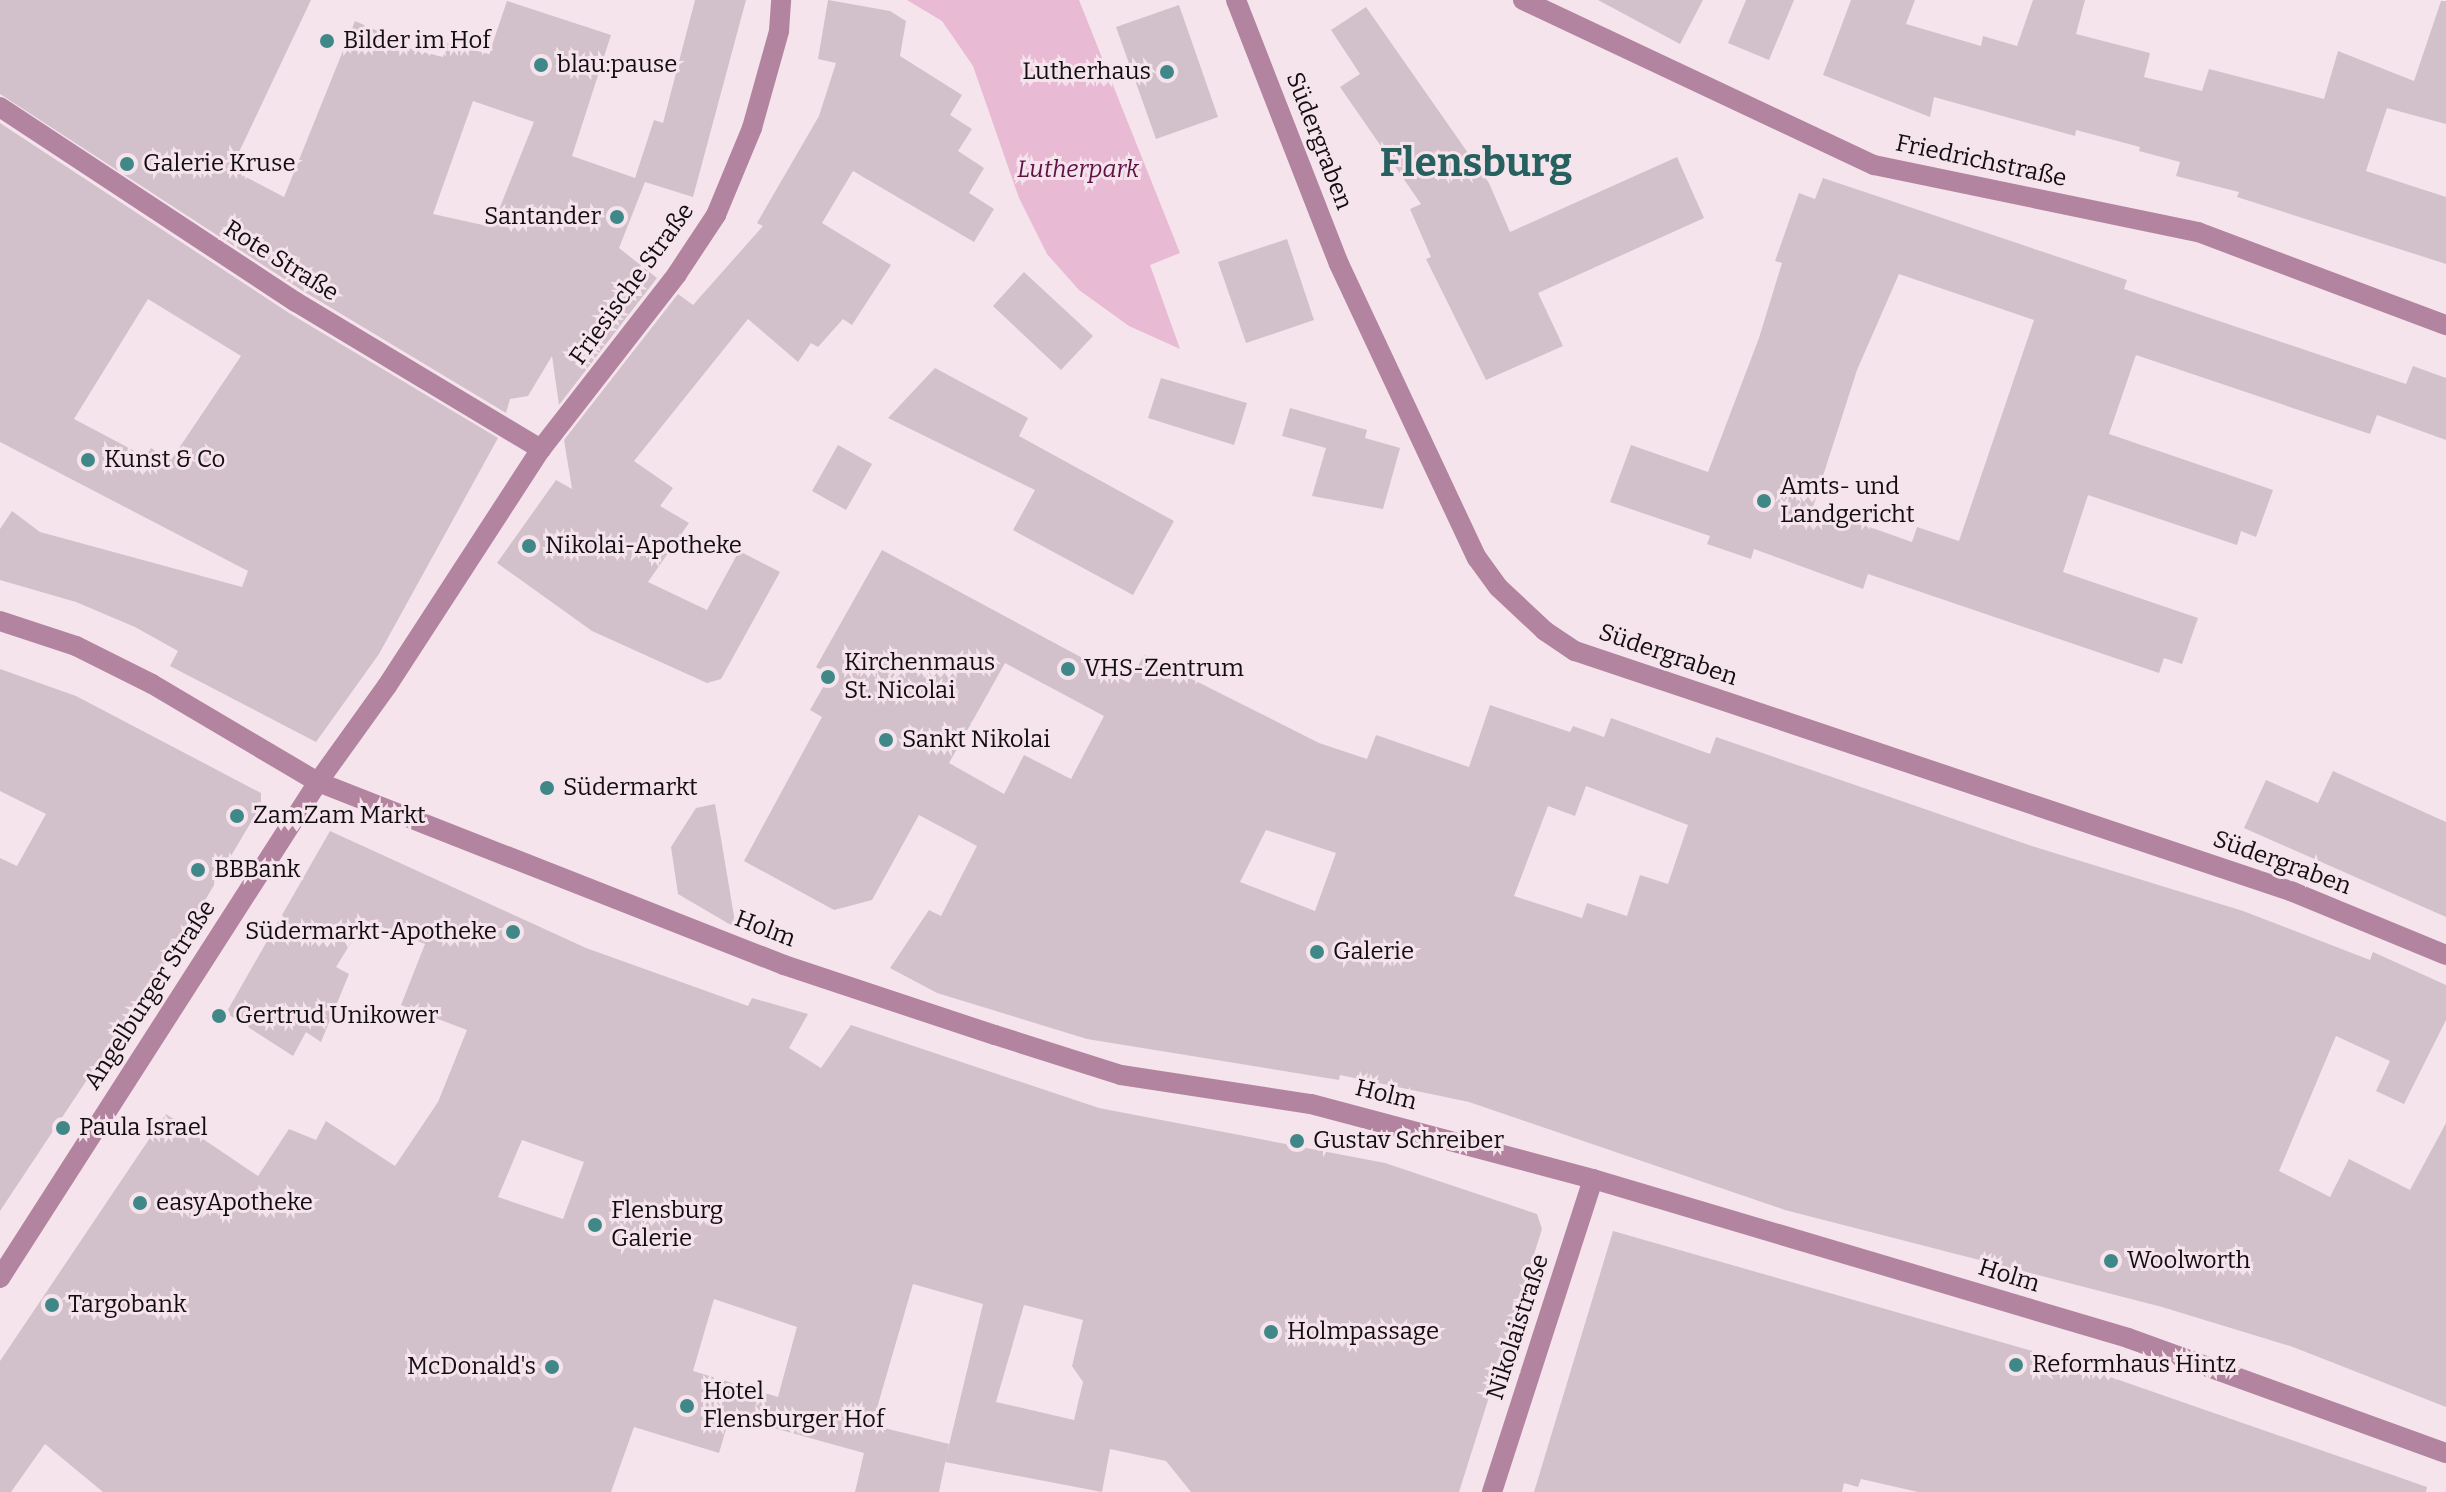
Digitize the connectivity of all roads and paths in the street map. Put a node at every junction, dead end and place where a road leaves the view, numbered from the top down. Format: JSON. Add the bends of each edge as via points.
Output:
{"nodes":[{"id":1,"x":781,"y":0,"type":"edge"},
{"id":2,"x":1236,"y":0,"type":"edge"},
{"id":3,"x":1523,"y":0,"type":"edge"},
{"id":4,"x":0,"y":107,"type":"edge"},
{"id":5,"x":2446,"y":325,"type":"edge"},
{"id":6,"x":541,"y":449,"type":"junction"},
{"id":7,"x":0,"y":621,"type":"edge"},
{"id":8,"x":318,"y":782,"type":"junction"},
{"id":9,"x":2446,"y":955,"type":"edge"},
{"id":10,"x":1593,"y":1179,"type":"junction"},
{"id":11,"x":0,"y":1278,"type":"edge"},
{"id":12,"x":2446,"y":1453,"type":"edge"},
{"id":13,"x":1492,"y":1492,"type":"edge"}],
"edges":[{"from":1,"to":6,"type":"street","name":"Friesische Straße","via":[[779,31],[752,128],[716,215]]},
{"from":2,"to":9,"type":"street","name":"Südergraben","via":[[1339,264],[1470,545],[1498,587],[1545,631],[1575,651],[2265,883]]},
{"from":3,"to":5,"type":"street","name":"Friedrichstraße","via":[[1874,165],[2198,232]]},
{"from":4,"to":6,"type":"street","name":"Rote Straße","via":[[296,302]]},
{"from":6,"to":8,"type":"street"},
{"from":7,"to":8,"type":"street","name":"Holm","via":[[76,646],[152,684]]},
{"from":8,"to":10,"type":"street","name":"Holm","via":[[784,965],[1121,1075],[1326,1107]]},
{"from":8,"to":11,"type":"street","name":"Angelburger Straße"},
{"from":10,"to":12,"type":"street","name":"Holm","via":[[2128,1338]]},
{"from":10,"to":13,"type":"street","name":"Nikolaistraße"}]}
